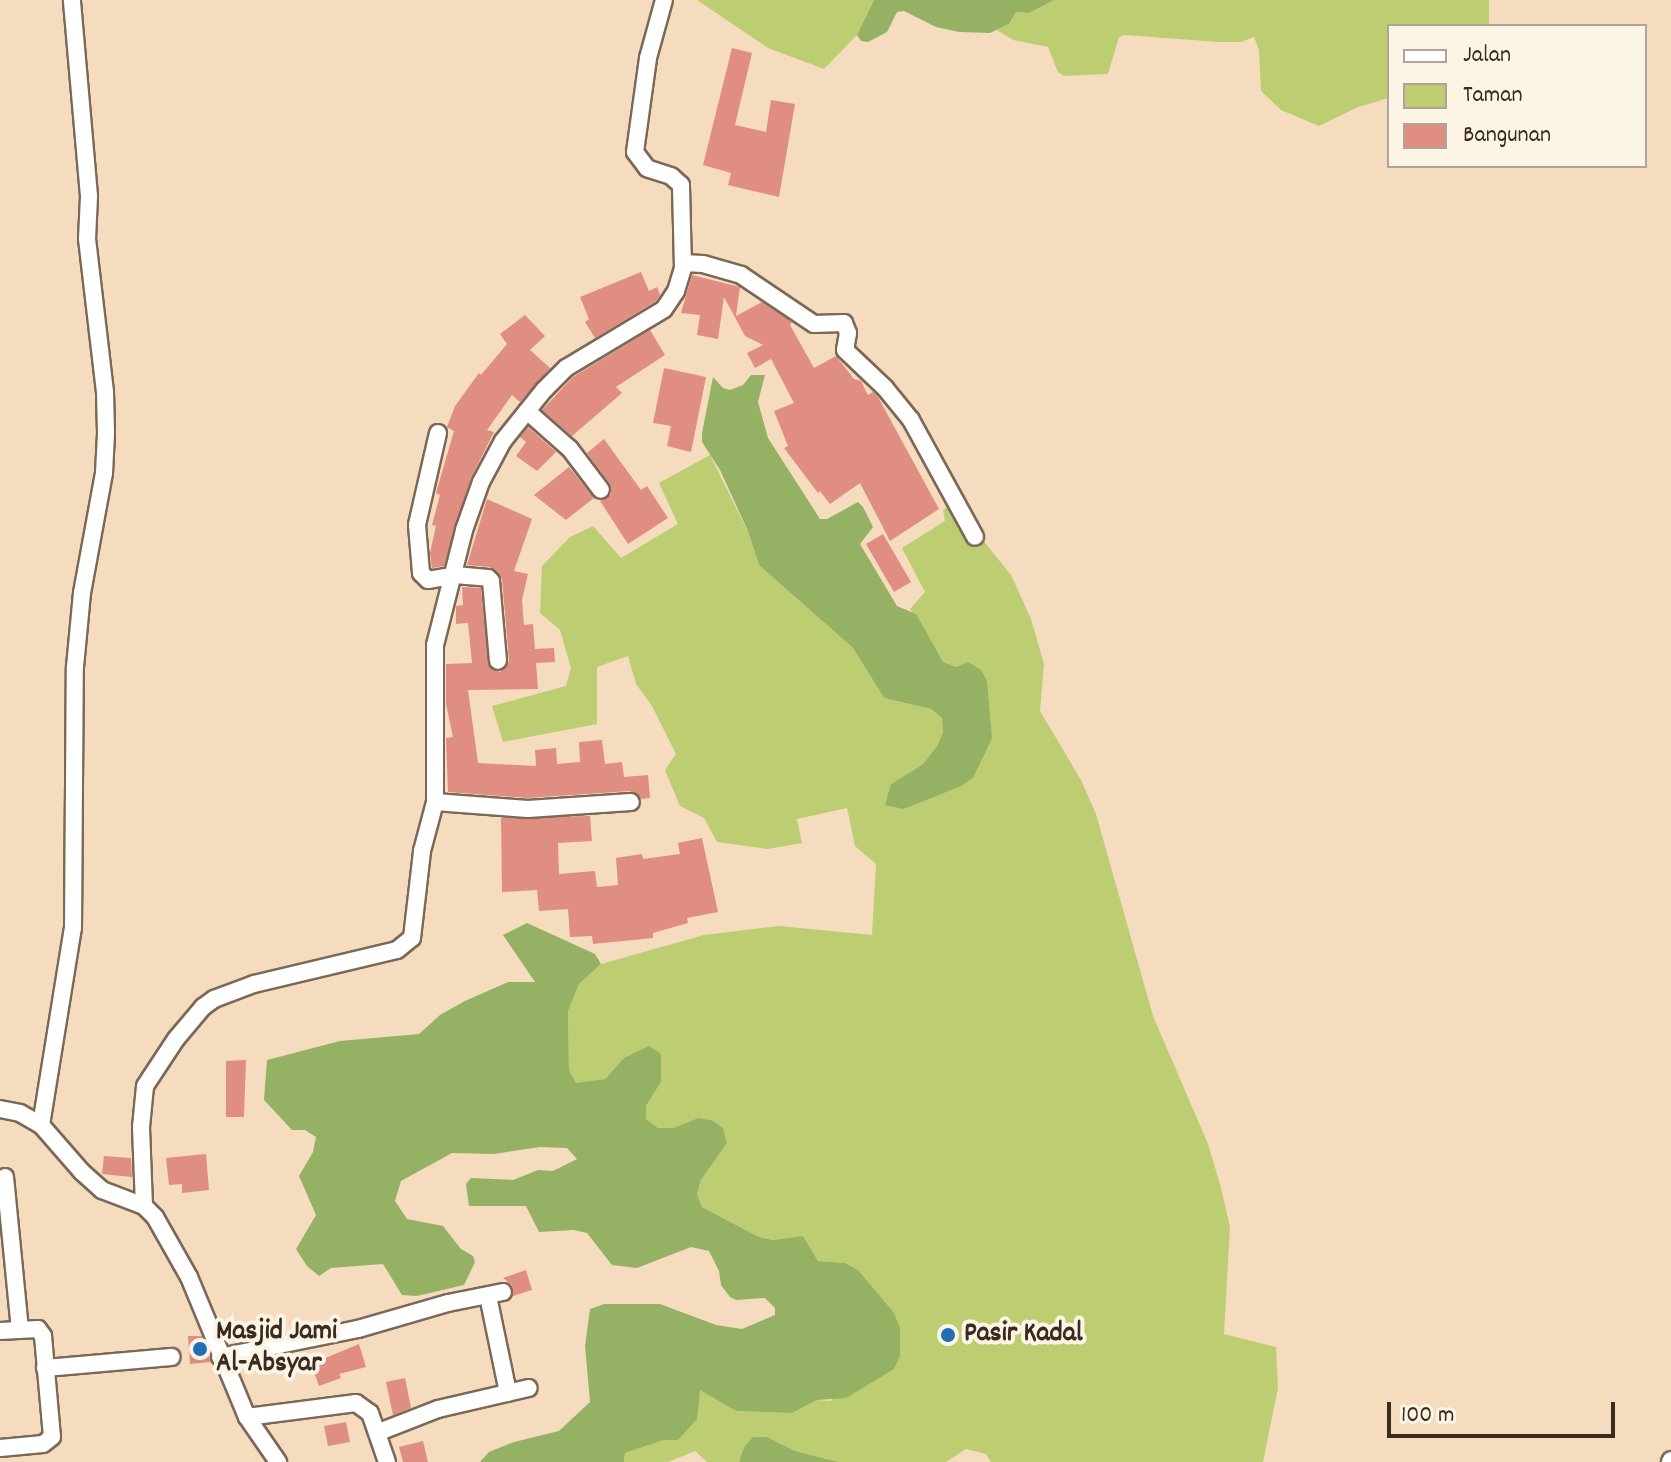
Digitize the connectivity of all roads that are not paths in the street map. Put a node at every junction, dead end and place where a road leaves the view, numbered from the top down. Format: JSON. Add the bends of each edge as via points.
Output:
{"nodes":[{"id":1,"x":72,"y":0,"type":"edge"},
{"id":2,"x":664,"y":0,"type":"edge"},
{"id":3,"x":683,"y":263,"type":"junction"},
{"id":4,"x":527,"y":411,"type":"junction"},
{"id":5,"x":438,"y":433,"type":"dead end"},
{"id":6,"x":601,"y":490,"type":"dead end"},
{"id":7,"x":975,"y":537,"type":"dead end"},
{"id":8,"x":455,"y":575,"type":"junction"},
{"id":9,"x":498,"y":661,"type":"dead end"},
{"id":10,"x":435,"y":802,"type":"junction"},
{"id":11,"x":631,"y":802,"type":"dead end"},
{"id":12,"x":0,"y":1109,"type":"edge"},
{"id":13,"x":41,"y":1125,"type":"junction"},
{"id":14,"x":5,"y":1177,"type":"dead end"},
{"id":15,"x":144,"y":1206,"type":"junction"},
{"id":16,"x":20,"y":1329,"type":"junction"},
{"id":17,"x":0,"y":1331,"type":"edge"},
{"id":18,"x":172,"y":1357,"type":"dead end"},
{"id":19,"x":220,"y":1357,"type":"junction"},
{"id":20,"x":45,"y":1368,"type":"junction"},
{"id":21,"x":529,"y":1388,"type":"dead end"},
{"id":22,"x":508,"y":1393,"type":"junction"},
{"id":23,"x":247,"y":1417,"type":"junction"},
{"id":24,"x":379,"y":1432,"type":"junction"},
{"id":25,"x":0,"y":1448,"type":"edge"},
{"id":26,"x":278,"y":1462,"type":"edge"},
{"id":27,"x":387,"y":1462,"type":"edge"}],
"edges":[{"from":1,"to":13,"type":"street","via":[[106,433],[75,667],[73,928]]},
{"from":2,"to":3,"type":"street","via":[[648,58],[635,152],[647,168],[681,185]]},
{"from":3,"to":4,"type":"street","via":[[676,291],[664,309],[566,368]]},
{"from":3,"to":7,"type":"street","via":[[741,275],[814,324],[844,323],[845,350],[911,420]]},
{"from":4,"to":6,"type":"street","via":[[570,449]]},
{"from":4,"to":8,"type":"street","via":[[481,482]]},
{"from":5,"to":8,"type":"street","via":[[417,547],[424,578]]},
{"from":8,"to":9,"type":"street","via":[[491,581]]},
{"from":8,"to":10,"type":"street","via":[[435,645]]},
{"from":10,"to":11,"type":"street","via":[[528,809]]},
{"from":10,"to":15,"type":"street","via":[[408,944],[214,999],[153,1070],[141,1106]]},
{"from":12,"to":13,"type":"street"},
{"from":13,"to":15,"type":"street","via":[[96,1185]]},
{"from":14,"to":16,"type":"street"},
{"from":15,"to":19,"type":"street","via":[[189,1277]]},
{"from":16,"to":17,"type":"street"},
{"from":16,"to":20,"type":"street","via":[[41,1332]]},
{"from":18,"to":20,"type":"street"},
{"from":19,"to":22,"type":"street","via":[[495,1294]]},
{"from":19,"to":23,"type":"street"},
{"from":20,"to":25,"type":"street","via":[[52,1437],[43,1444]]},
{"from":21,"to":22,"type":"street"},
{"from":22,"to":24,"type":"street","via":[[438,1409]]},
{"from":23,"to":24,"type":"street","via":[[356,1403],[370,1413]]},
{"from":23,"to":26,"type":"street"},
{"from":24,"to":27,"type":"street"}]}
